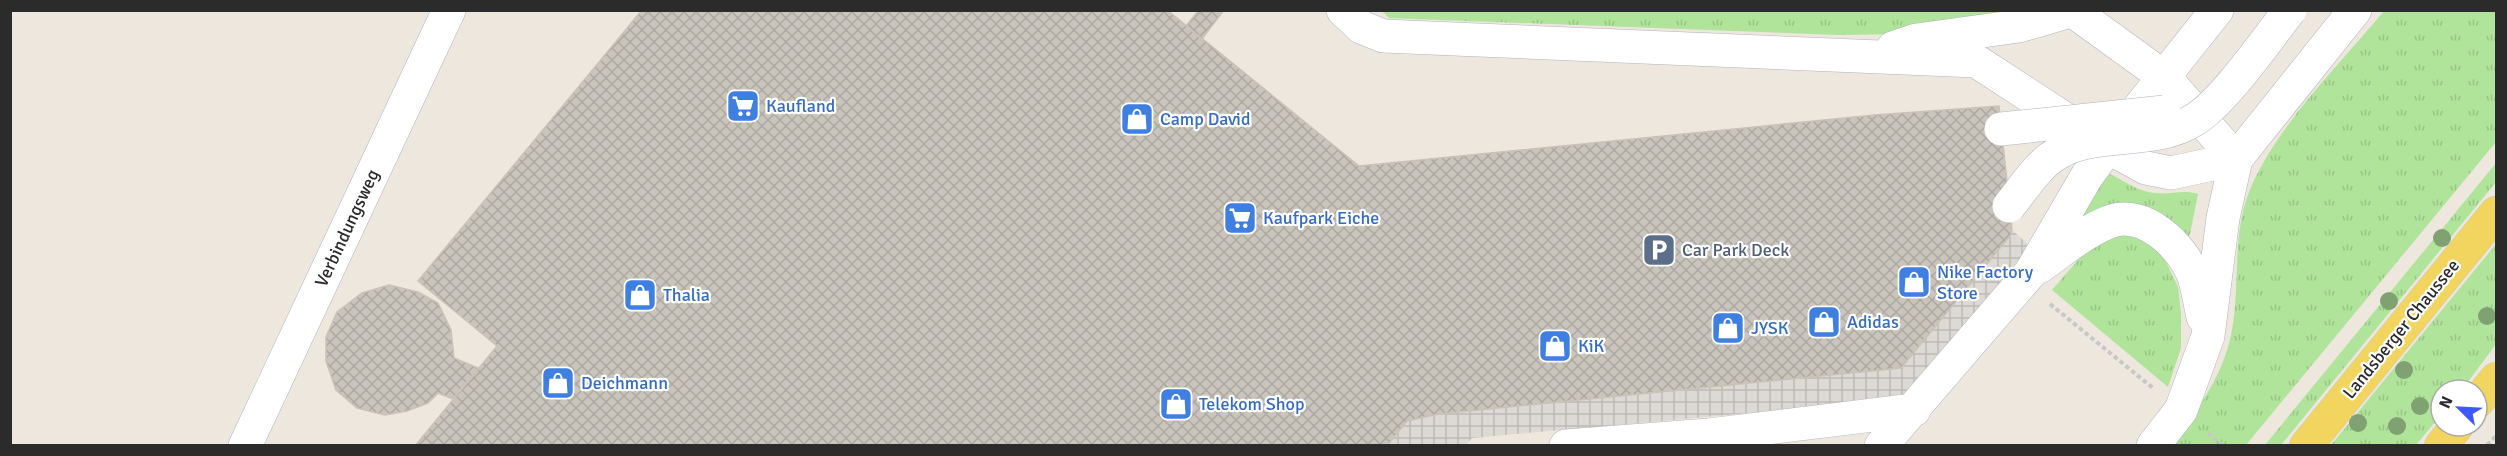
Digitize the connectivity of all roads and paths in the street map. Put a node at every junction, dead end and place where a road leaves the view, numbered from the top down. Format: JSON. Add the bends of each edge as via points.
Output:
{"nodes":[{"id":1,"x":449,"y":10,"type":"edge"},
{"id":2,"x":1344,"y":10,"type":"edge"},
{"id":3,"x":2217,"y":10,"type":"edge"},
{"id":4,"x":2262,"y":10,"type":"edge"},
{"id":5,"x":2290,"y":10,"type":"edge"},
{"id":6,"x":2355,"y":10,"type":"edge"},
{"id":7,"x":2073,"y":11,"type":"edge"},
{"id":8,"x":1868,"y":57,"type":"junction"},
{"id":9,"x":2164,"y":77,"type":"junction"},
{"id":10,"x":2062,"y":117,"type":"junction"},
{"id":11,"x":2001,"y":129,"type":"dead end"},
{"id":12,"x":2108,"y":147,"type":"junction"},
{"id":13,"x":2236,"y":159,"type":"junction"},
{"id":14,"x":2087,"y":176,"type":"junction"},
{"id":15,"x":2009,"y":206,"type":"dead end"},
{"id":16,"x":2496,"y":213,"type":"edge"},
{"id":17,"x":2026,"y":276,"type":"junction"},
{"id":18,"x":2208,"y":336,"type":"junction"},
{"id":19,"x":1914,"y":410,"type":"junction"},
{"id":20,"x":2181,"y":410,"type":"junction"},
{"id":21,"x":2496,"y":436,"type":"edge"},
{"id":22,"x":245,"y":446,"type":"edge"},
{"id":23,"x":1566,"y":446,"type":"edge"},
{"id":24,"x":1881,"y":446,"type":"edge"},
{"id":25,"x":2153,"y":446,"type":"edge"},
{"id":26,"x":2306,"y":446,"type":"edge"},
{"id":27,"x":2486,"y":446,"type":"edge"}],
"edges":[{"from":1,"to":22,"type":"street","name":"Verbindungsweg"},
{"from":2,"to":8,"type":"street","via":[[1361,27],[1383,36]]},
{"from":3,"to":9,"type":"street"},
{"from":4,"to":11,"type":"street","bridge":true,"via":[[2205,83],[2169,111]]},
{"from":5,"to":15,"type":"street","bridge":true,"via":[[2196,120],[2167,133],[2082,144],[2059,152],[2040,166]]},
{"from":6,"to":13,"type":"street"},
{"from":7,"to":8,"type":"street","via":[[2019,26],[1917,40]]},
{"from":7,"to":9,"type":"street"},
{"from":8,"to":10,"type":"street","via":[[1976,61]]},
{"from":9,"to":12,"type":"street"},
{"from":9,"to":13,"type":"street"},
{"from":10,"to":12,"type":"street"},
{"from":10,"to":14,"type":"street","via":[[2077,134]]},
{"from":12,"to":13,"type":"street","via":[[2146,168],[2171,173]]},
{"from":12,"to":14,"type":"street"},
{"from":13,"to":18,"type":"street","via":[[2223,218]]},
{"from":14,"to":17,"type":"street"},
{"from":16,"to":26,"type":"main road","name":"Landsberger Chaussee"},
{"from":17,"to":18,"type":"street","via":[[2111,220],[2140,220],[2162,234],[2182,256],[2193,275]]},
{"from":17,"to":19,"type":"street"},
{"from":17,"to":20,"type":"path"},
{"from":18,"to":20,"type":"street"},
{"from":19,"to":23,"type":"street","via":[[1709,435]]},
{"from":19,"to":24,"type":"street"},
{"from":20,"to":25,"type":"street"},
{"from":21,"to":27,"type":"path"}]}
